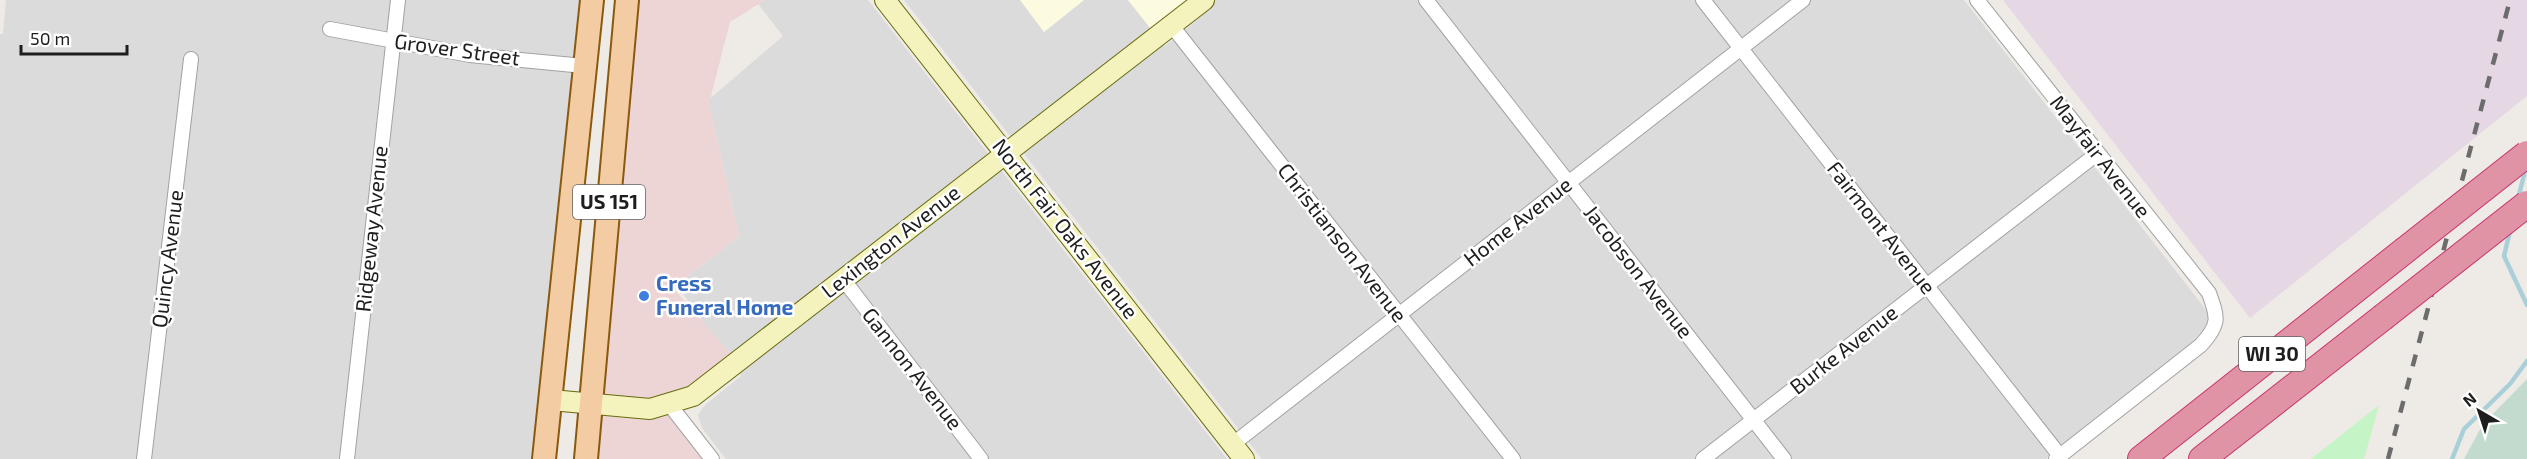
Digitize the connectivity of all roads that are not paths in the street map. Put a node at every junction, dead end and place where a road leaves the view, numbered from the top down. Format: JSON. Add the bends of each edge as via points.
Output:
{"nodes":[{"id":1,"x":398,"y":0,"type":"edge"},
{"id":2,"x":592,"y":0,"type":"edge"},
{"id":3,"x":627,"y":0,"type":"edge"},
{"id":4,"x":885,"y":0,"type":"edge"},
{"id":5,"x":1204,"y":0,"type":"edge"},
{"id":6,"x":1426,"y":0,"type":"edge"},
{"id":7,"x":1703,"y":0,"type":"edge"},
{"id":8,"x":1803,"y":0,"type":"edge"},
{"id":9,"x":1977,"y":0,"type":"edge"},
{"id":10,"x":1172,"y":26,"type":"junction"},
{"id":11,"x":330,"y":28,"type":"dead end"},
{"id":12,"x":393,"y":41,"type":"junction"},
{"id":13,"x":1741,"y":48,"type":"junction"},
{"id":14,"x":192,"y":59,"type":"dead end"},
{"id":15,"x":585,"y":66,"type":"junction"},
{"id":16,"x":1006,"y":153,"type":"junction"},
{"id":17,"x":2098,"y":153,"type":"junction"},
{"id":18,"x":2527,"y":154,"type":"edge"},
{"id":19,"x":1569,"y":182,"type":"junction"},
{"id":20,"x":2527,"y":204,"type":"edge"},
{"id":21,"x":843,"y":279,"type":"junction"},
{"id":22,"x":1927,"y":286,"type":"junction"},
{"id":23,"x":1399,"y":314,"type":"junction"},
{"id":24,"x":551,"y":400,"type":"junction"},
{"id":25,"x":592,"y":404,"type":"junction"},
{"id":26,"x":669,"y":404,"type":"junction"},
{"id":27,"x":1754,"y":420,"type":"junction"},
{"id":28,"x":1238,"y":451,"type":"edge"},
{"id":29,"x":2058,"y":457,"type":"edge"},
{"id":30,"x":144,"y":459,"type":"edge"},
{"id":31,"x":347,"y":459,"type":"edge"},
{"id":32,"x":544,"y":459,"type":"edge"},
{"id":33,"x":586,"y":459,"type":"edge"},
{"id":34,"x":712,"y":459,"type":"edge"},
{"id":35,"x":981,"y":459,"type":"edge"},
{"id":36,"x":1513,"y":459,"type":"edge"},
{"id":37,"x":1703,"y":459,"type":"edge"},
{"id":38,"x":1784,"y":459,"type":"edge"},
{"id":39,"x":2141,"y":459,"type":"edge"},
{"id":40,"x":2202,"y":459,"type":"edge"}],
"edges":[{"from":1,"to":12,"type":"street","name":"Ridgeway Avenue"},
{"from":2,"to":15,"type":"main road","number":"US 151"},
{"from":3,"to":25,"type":"main road","number":"US 151"},
{"from":4,"to":16,"type":"street","name":"North Fair Oaks Avenue"},
{"from":5,"to":10,"type":"street","name":"Lexington Avenue"},
{"from":6,"to":19,"type":"street","name":"Jacobson Avenue"},
{"from":7,"to":13,"type":"street","name":"Fairmont Avenue"},
{"from":8,"to":13,"type":"street","name":"Home Avenue"},
{"from":9,"to":17,"type":"street","name":"Mayfair Avenue"},
{"from":10,"to":16,"type":"street","name":"Lexington Avenue"},
{"from":10,"to":23,"type":"street","name":"Christianson Avenue"},
{"from":11,"to":12,"type":"street","name":"Grover Street"},
{"from":12,"to":15,"type":"street","name":"Grover Street","via":[[470,55]]},
{"from":12,"to":31,"type":"street","name":"Ridgeway Avenue"},
{"from":13,"to":19,"type":"street","name":"Home Avenue"},
{"from":13,"to":22,"type":"street","name":"Fairmont Avenue"},
{"from":14,"to":30,"type":"street","name":"Quincy Avenue"},
{"from":15,"to":24,"type":"main road","number":"US 151"},
{"from":16,"to":21,"type":"street","name":"Lexington Avenue"},
{"from":16,"to":28,"type":"street","name":"North Fair Oaks Avenue"},
{"from":17,"to":22,"type":"street","name":"Burke Avenue"},
{"from":17,"to":29,"type":"street","name":"Mayfair Avenue","via":[[2209,294],[2217,316],[2211,334],[2201,345]]},
{"from":18,"to":39,"type":"highway","number":"WI 30","bridge":true},
{"from":19,"to":23,"type":"street","name":"Home Avenue"},
{"from":19,"to":27,"type":"street","name":"Jacobson Avenue"},
{"from":20,"to":40,"type":"highway","number":"WI 30","bridge":true},
{"from":21,"to":26,"type":"street","name":"Lexington Avenue","via":[[693,396]]},
{"from":21,"to":35,"type":"street","name":"Gannon Avenue"},
{"from":22,"to":27,"type":"street","name":"Burke Avenue"},
{"from":22,"to":29,"type":"street","name":"Fairmont Avenue"},
{"from":23,"to":28,"type":"street","name":"Home Avenue"},
{"from":23,"to":36,"type":"street","name":"Christianson Avenue"},
{"from":24,"to":25,"type":"street","name":"Lexington Avenue"},
{"from":24,"to":32,"type":"main road","number":"US 151"},
{"from":25,"to":26,"type":"street","name":"Lexington Avenue","via":[[650,409]]},
{"from":25,"to":33,"type":"main road","number":"US 151"},
{"from":26,"to":34,"type":"street"},
{"from":27,"to":37,"type":"street","name":"Burke Avenue"},
{"from":27,"to":38,"type":"street","name":"Jacobson Avenue"}]}
